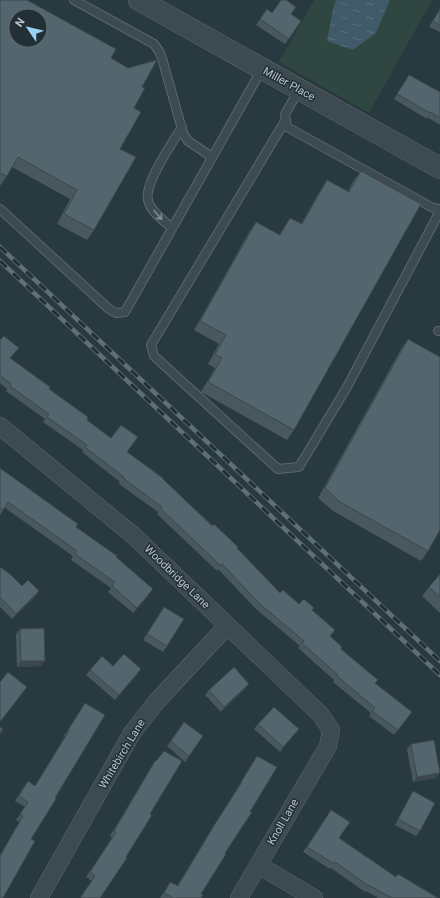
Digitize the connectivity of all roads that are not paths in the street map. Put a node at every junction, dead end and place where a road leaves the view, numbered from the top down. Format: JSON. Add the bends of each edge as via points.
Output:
{"nodes":[{"id":1,"x":74,"y":0,"type":"edge"},
{"id":2,"x":139,"y":0,"type":"edge"},
{"id":3,"x":262,"y":69,"type":"junction"},
{"id":4,"x":299,"y":89,"type":"junction"},
{"id":5,"x":285,"y":121,"type":"junction"},
{"id":6,"x":182,"y":127,"type":"junction"},
{"id":7,"x":212,"y":157,"type":"junction"},
{"id":8,"x":440,"y":168,"type":"edge"},
{"id":9,"x":0,"y":209,"type":"edge"},
{"id":10,"x":440,"y":210,"type":"edge"},
{"id":11,"x":172,"y":228,"type":"junction"},
{"id":12,"x":0,"y":426,"type":"edge"},
{"id":13,"x":227,"y":626,"type":"junction"},
{"id":14,"x":328,"y":746,"type":"joint"},
{"id":15,"x":258,"y":865,"type":"junction"},
{"id":16,"x":39,"y":898,"type":"edge"},
{"id":17,"x":239,"y":898,"type":"edge"},
{"id":18,"x":314,"y":898,"type":"edge"}],
"edges":[{"from":1,"to":6,"type":"lane","via":[[154,44],[159,51]]},
{"from":2,"to":3,"type":"street","name":"Miller Place"},
{"from":3,"to":4,"type":"street","name":"Miller Place"},
{"from":3,"to":7,"type":"lane"},
{"from":4,"to":5,"type":"lane","via":[[285,114]]},
{"from":4,"to":8,"type":"street","name":"Miller Place"},
{"from":5,"to":10,"type":"lane","via":[[287,127]]},
{"from":5,"to":10,"type":"lane","via":[[151,345],[154,356],[278,469],[299,467],[347,387]]},
{"from":6,"to":7,"type":"lane","via":[[188,141]]},
{"from":6,"to":11,"type":"lane","one_way":true,"via":[[149,183],[147,199],[161,219]]},
{"from":7,"to":11,"type":"lane"},
{"from":9,"to":11,"type":"lane","via":[[116,313],[125,312]]},
{"from":12,"to":13,"type":"street","name":"Woodbridge Lane","via":[[134,536]]},
{"from":13,"to":14,"type":"street","name":"Woodbridge Lane","via":[[321,715],[331,730]]},
{"from":13,"to":16,"type":"street","name":"Whitebirch Lane","via":[[157,700],[132,733]]},
{"from":14,"to":15,"type":"street","name":"Knoll Lane"},
{"from":15,"to":17,"type":"street","name":"Knoll Lane"},
{"from":15,"to":18,"type":"street"}]}
